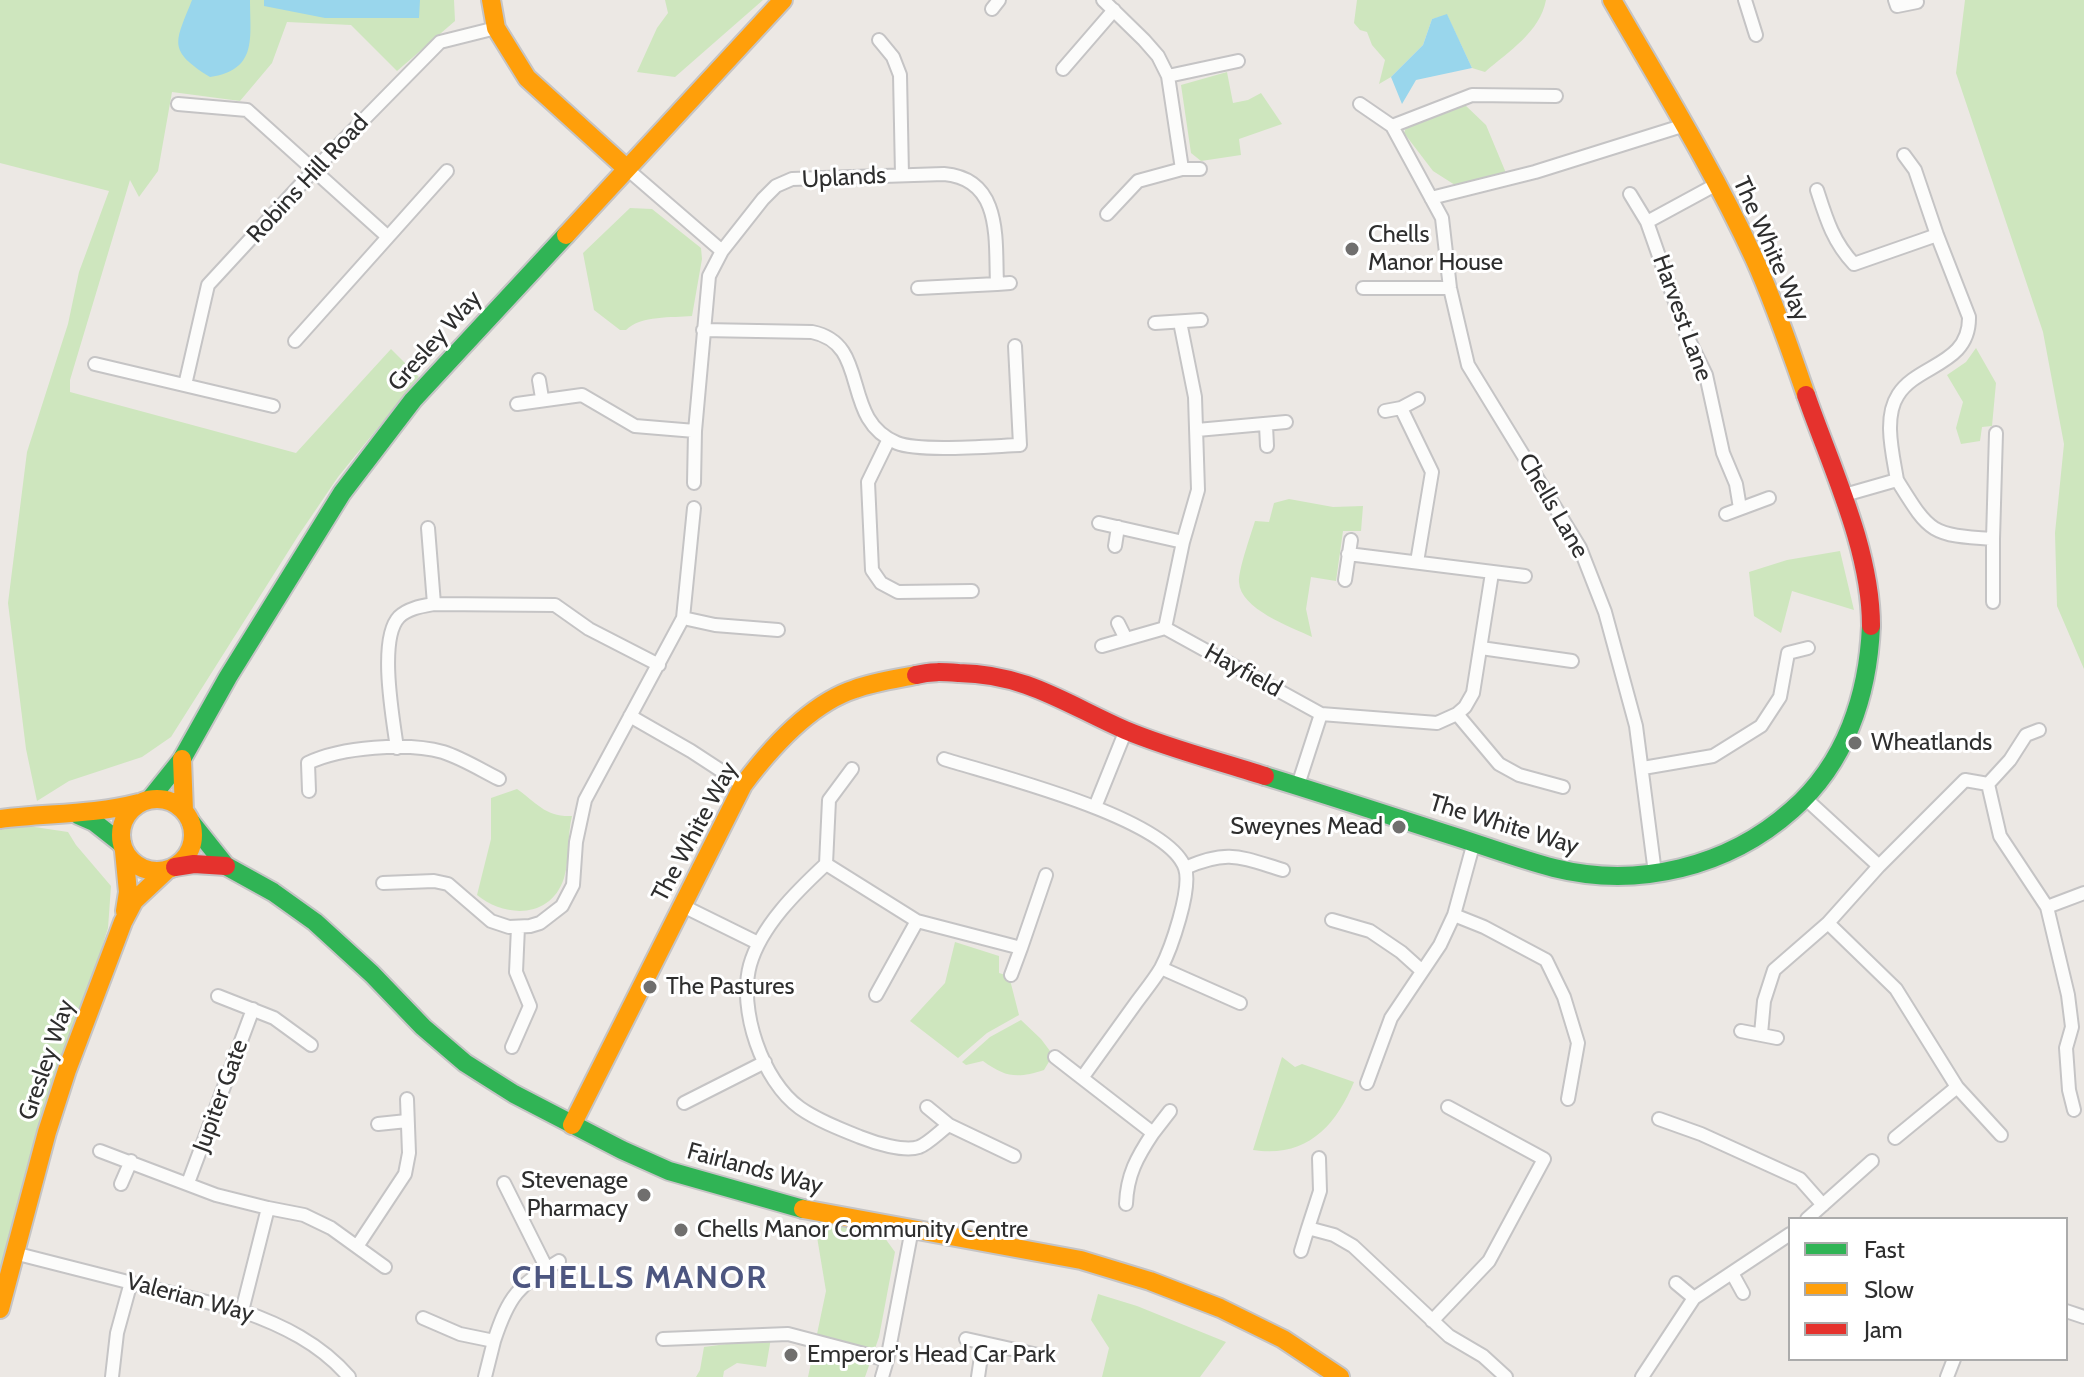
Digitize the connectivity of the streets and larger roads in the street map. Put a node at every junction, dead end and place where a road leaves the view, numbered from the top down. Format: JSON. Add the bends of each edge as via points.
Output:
{"nodes":[{"id":1,"x":491,"y":0,"type":"edge"},
{"id":2,"x":783,"y":0,"type":"edge"},
{"id":3,"x":1103,"y":0,"type":"edge"},
{"id":4,"x":1612,"y":0,"type":"edge"},
{"id":5,"x":1745,"y":0,"type":"edge"},
{"id":6,"x":1895,"y":0,"type":"edge"},
{"id":7,"x":1917,"y":2,"type":"dead end"},
{"id":8,"x":1114,"y":10,"type":"junction"},
{"id":9,"x":496,"y":28,"type":"junction"},
{"id":10,"x":1756,"y":35,"type":"dead end"},
{"id":11,"x":879,"y":40,"type":"dead end"},
{"id":12,"x":1238,"y":61,"type":"dead end"},
{"id":13,"x":1063,"y":69,"type":"dead end"},
{"id":14,"x":1168,"y":76,"type":"junction"},
{"id":15,"x":1556,"y":96,"type":"dead end"},
{"id":16,"x":178,"y":104,"type":"dead end"},
{"id":17,"x":1360,"y":104,"type":"dead end"},
{"id":18,"x":1685,"y":125,"type":"junction"},
{"id":19,"x":1392,"y":126,"type":"junction"},
{"id":20,"x":1904,"y":155,"type":"dead end"},
{"id":21,"x":626,"y":168,"type":"junction"},
{"id":22,"x":315,"y":169,"type":"junction"},
{"id":23,"x":1182,"y":169,"type":"junction"},
{"id":24,"x":1200,"y":169,"type":"dead end"},
{"id":25,"x":447,"y":171,"type":"dead end"},
{"id":26,"x":902,"y":175,"type":"junction"},
{"id":27,"x":1717,"y":184,"type":"junction"},
{"id":28,"x":1817,"y":190,"type":"dead end"},
{"id":29,"x":1630,"y":194,"type":"dead end"},
{"id":30,"x":1431,"y":198,"type":"junction"},
{"id":31,"x":1107,"y":214,"type":"dead end"},
{"id":32,"x":1647,"y":222,"type":"junction"},
{"id":33,"x":1937,"y":235,"type":"junction"},
{"id":34,"x":388,"y":237,"type":"junction"},
{"id":35,"x":722,"y":251,"type":"junction"},
{"id":36,"x":918,"y":288,"type":"dead end"},
{"id":37,"x":1363,"y":288,"type":"dead end"},
{"id":38,"x":1450,"y":288,"type":"junction"},
{"id":39,"x":1201,"y":320,"type":"dead end"},
{"id":40,"x":1180,"y":322,"type":"junction"},
{"id":41,"x":1155,"y":323,"type":"dead end"},
{"id":42,"x":703,"y":330,"type":"junction"},
{"id":43,"x":295,"y":341,"type":"dead end"},
{"id":44,"x":1015,"y":346,"type":"dead end"},
{"id":45,"x":95,"y":364,"type":"dead end"},
{"id":46,"x":539,"y":380,"type":"dead end"},
{"id":47,"x":185,"y":385,"type":"junction"},
{"id":48,"x":542,"y":398,"type":"junction"},
{"id":49,"x":1418,"y":399,"type":"dead end"},
{"id":50,"x":517,"y":404,"type":"dead end"},
{"id":51,"x":273,"y":406,"type":"dead end"},
{"id":52,"x":1401,"y":408,"type":"junction"},
{"id":53,"x":1385,"y":411,"type":"dead end"},
{"id":54,"x":1286,"y":422,"type":"dead end"},
{"id":55,"x":1266,"y":425,"type":"junction"},
{"id":56,"x":1197,"y":430,"type":"junction"},
{"id":57,"x":695,"y":431,"type":"junction"},
{"id":58,"x":1996,"y":433,"type":"dead end"},
{"id":59,"x":889,"y":439,"type":"junction"},
{"id":60,"x":1267,"y":446,"type":"dead end"},
{"id":61,"x":1897,"y":480,"type":"junction"},
{"id":62,"x":694,"y":483,"type":"dead end"},
{"id":63,"x":1841,"y":496,"type":"junction"},
{"id":64,"x":1769,"y":498,"type":"dead end"},
{"id":65,"x":694,"y":508,"type":"dead end"},
{"id":66,"x":1740,"y":508,"type":"junction"},
{"id":67,"x":1726,"y":514,"type":"dead end"},
{"id":68,"x":1099,"y":523,"type":"dead end"},
{"id":69,"x":1118,"y":527,"type":"junction"},
{"id":70,"x":428,"y":528,"type":"dead end"},
{"id":71,"x":1993,"y":539,"type":"junction"},
{"id":72,"x":1351,"y":540,"type":"dead end"},
{"id":73,"x":1183,"y":542,"type":"junction"},
{"id":74,"x":1115,"y":546,"type":"dead end"},
{"id":75,"x":1348,"y":554,"type":"junction"},
{"id":76,"x":1417,"y":562,"type":"junction"},
{"id":77,"x":1492,"y":573,"type":"junction"},
{"id":78,"x":1525,"y":576,"type":"dead end"},
{"id":79,"x":1345,"y":580,"type":"dead end"},
{"id":80,"x":972,"y":591,"type":"dead end"},
{"id":81,"x":1993,"y":602,"type":"dead end"},
{"id":82,"x":434,"y":604,"type":"junction"},
{"id":83,"x":683,"y":618,"type":"junction"},
{"id":84,"x":1118,"y":623,"type":"dead end"},
{"id":85,"x":1165,"y":628,"type":"junction"},
{"id":86,"x":778,"y":630,"type":"dead end"},
{"id":87,"x":1126,"y":639,"type":"junction"},
{"id":88,"x":1102,"y":646,"type":"dead end"},
{"id":89,"x":1481,"y":648,"type":"junction"},
{"id":90,"x":1808,"y":648,"type":"dead end"},
{"id":91,"x":1572,"y":661,"type":"dead end"},
{"id":92,"x":659,"y":665,"type":"junction"},
{"id":93,"x":1321,"y":714,"type":"junction"},
{"id":94,"x":1457,"y":714,"type":"junction"},
{"id":95,"x":630,"y":716,"type":"junction"},
{"id":96,"x":1126,"y":730,"type":"junction"},
{"id":97,"x":2039,"y":730,"type":"dead end"},
{"id":98,"x":397,"y":748,"type":"junction"},
{"id":99,"x":182,"y":759,"type":"junction"},
{"id":100,"x":944,"y":759,"type":"dead end"},
{"id":101,"x":1643,"y":768,"type":"junction"},
{"id":102,"x":852,"y":769,"type":"dead end"},
{"id":103,"x":499,"y":779,"type":"dead end"},
{"id":104,"x":1988,"y":784,"type":"junction"},
{"id":105,"x":743,"y":785,"type":"junction"},
{"id":106,"x":1298,"y":785,"type":"junction"},
{"id":107,"x":1563,"y":787,"type":"dead end"},
{"id":108,"x":309,"y":791,"type":"dead end"},
{"id":109,"x":1806,"y":799,"type":"junction"},
{"id":110,"x":146,"y":801,"type":"junction"},
{"id":111,"x":1095,"y":807,"type":"junction"},
{"id":112,"x":77,"y":814,"type":"junction"},
{"id":113,"x":187,"y":816,"type":"junction"},
{"id":114,"x":0,"y":819,"type":"edge"},
{"id":115,"x":1474,"y":842,"type":"junction"},
{"id":116,"x":123,"y":848,"type":"junction"},
{"id":117,"x":826,"y":864,"type":"junction"},
{"id":118,"x":226,"y":866,"type":"junction"},
{"id":119,"x":1879,"y":866,"type":"junction"},
{"id":120,"x":1185,"y":868,"type":"junction"},
{"id":121,"x":170,"y":869,"type":"junction"},
{"id":122,"x":1283,"y":870,"type":"dead end"},
{"id":123,"x":1655,"y":873,"type":"junction"},
{"id":124,"x":1046,"y":875,"type":"dead end"},
{"id":125,"x":383,"y":883,"type":"dead end"},
{"id":126,"x":2084,"y":893,"type":"edge"},
{"id":127,"x":683,"y":906,"type":"junction"},
{"id":128,"x":2047,"y":907,"type":"junction"},
{"id":129,"x":1454,"y":915,"type":"junction"},
{"id":130,"x":1375,"y":917,"type":"dead end"},
{"id":131,"x":1332,"y":920,"type":"dead end"},
{"id":132,"x":917,"y":921,"type":"junction"},
{"id":133,"x":123,"y":922,"type":"junction"},
{"id":134,"x":1828,"y":923,"type":"junction"},
{"id":135,"x":518,"y":927,"type":"junction"},
{"id":136,"x":1370,"y":931,"type":"junction"},
{"id":137,"x":758,"y":943,"type":"junction"},
{"id":138,"x":1021,"y":948,"type":"junction"},
{"id":139,"x":1161,"y":968,"type":"junction"},
{"id":140,"x":1421,"y":970,"type":"junction"},
{"id":141,"x":1011,"y":975,"type":"dead end"},
{"id":142,"x":876,"y":995,"type":"dead end"},
{"id":143,"x":218,"y":996,"type":"dead end"},
{"id":144,"x":1240,"y":1003,"type":"dead end"},
{"id":145,"x":253,"y":1009,"type":"junction"},
{"id":146,"x":1741,"y":1031,"type":"dead end"},
{"id":147,"x":1761,"y":1034,"type":"junction"},
{"id":148,"x":1777,"y":1038,"type":"dead end"},
{"id":149,"x":311,"y":1045,"type":"dead end"},
{"id":150,"x":512,"y":1047,"type":"dead end"},
{"id":151,"x":1055,"y":1057,"type":"dead end"},
{"id":152,"x":765,"y":1062,"type":"junction"},
{"id":153,"x":1082,"y":1078,"type":"junction"},
{"id":154,"x":1367,"y":1083,"type":"dead end"},
{"id":155,"x":1957,"y":1087,"type":"junction"},
{"id":156,"x":407,"y":1099,"type":"dead end"},
{"id":157,"x":1568,"y":1099,"type":"dead end"},
{"id":158,"x":684,"y":1103,"type":"dead end"},
{"id":159,"x":927,"y":1107,"type":"dead end"},
{"id":160,"x":1448,"y":1107,"type":"dead end"},
{"id":161,"x":2074,"y":1110,"type":"dead end"},
{"id":162,"x":1170,"y":1111,"type":"dead end"},
{"id":163,"x":1659,"y":1119,"type":"dead end"},
{"id":164,"x":407,"y":1121,"type":"junction"},
{"id":165,"x":378,"y":1124,"type":"dead end"},
{"id":166,"x":572,"y":1125,"type":"junction"},
{"id":167,"x":949,"y":1125,"type":"junction"},
{"id":168,"x":1153,"y":1133,"type":"junction"},
{"id":169,"x":2001,"y":1135,"type":"dead end"},
{"id":170,"x":1895,"y":1138,"type":"dead end"},
{"id":171,"x":100,"y":1151,"type":"dead end"},
{"id":172,"x":1014,"y":1156,"type":"dead end"},
{"id":173,"x":1319,"y":1158,"type":"dead end"},
{"id":174,"x":131,"y":1161,"type":"junction"},
{"id":175,"x":1872,"y":1161,"type":"dead end"},
{"id":176,"x":188,"y":1183,"type":"junction"},
{"id":177,"x":504,"y":1183,"type":"dead end"},
{"id":178,"x":121,"y":1184,"type":"dead end"},
{"id":179,"x":1126,"y":1204,"type":"dead end"},
{"id":180,"x":1823,"y":1205,"type":"junction"},
{"id":181,"x":268,"y":1208,"type":"junction"},
{"id":182,"x":1809,"y":1217,"type":"edge"},
{"id":183,"x":1308,"y":1228,"type":"junction"},
{"id":184,"x":912,"y":1229,"type":"junction"},
{"id":185,"x":1788,"y":1235,"type":"edge"},
{"id":186,"x":358,"y":1245,"type":"junction"},
{"id":187,"x":1301,"y":1251,"type":"dead end"},
{"id":188,"x":14,"y":1253,"type":"junction"},
{"id":189,"x":559,"y":1261,"type":"dead end"},
{"id":190,"x":385,"y":1267,"type":"dead end"},
{"id":191,"x":547,"y":1269,"type":"junction"},
{"id":192,"x":1732,"y":1273,"type":"junction"},
{"id":193,"x":131,"y":1282,"type":"junction"},
{"id":194,"x":1676,"y":1283,"type":"dead end"},
{"id":195,"x":1743,"y":1293,"type":"dead end"},
{"id":196,"x":1694,"y":1298,"type":"junction"},
{"id":197,"x":0,"y":1309,"type":"edge"},
{"id":198,"x":242,"y":1311,"type":"junction"},
{"id":199,"x":423,"y":1318,"type":"dead end"},
{"id":200,"x":1432,"y":1321,"type":"junction"},
{"id":201,"x":663,"y":1339,"type":"dead end"},
{"id":202,"x":966,"y":1339,"type":"dead end"},
{"id":203,"x":494,"y":1341,"type":"junction"},
{"id":204,"x":983,"y":1343,"type":"junction"},
{"id":205,"x":1038,"y":1355,"type":"dead end"},
{"id":206,"x":887,"y":1360,"type":"junction"},
{"id":207,"x":112,"y":1377,"type":"edge"},
{"id":208,"x":349,"y":1377,"type":"edge"},
{"id":209,"x":485,"y":1377,"type":"edge"},
{"id":210,"x":882,"y":1377,"type":"edge"},
{"id":211,"x":978,"y":1377,"type":"edge"},
{"id":212,"x":1340,"y":1377,"type":"edge"},
{"id":213,"x":1506,"y":1377,"type":"edge"},
{"id":214,"x":1642,"y":1377,"type":"edge"}],
"edges":[{"from":1,"to":9,"type":"street"},
{"from":2,"to":21,"type":"street","name":"Gresley Way"},
{"from":3,"to":8,"type":"street"},
{"from":4,"to":18,"type":"street","name":"The White Way"},
{"from":5,"to":10,"type":"street"},
{"from":6,"to":7,"type":"street","via":[[1897,6]]},
{"from":8,"to":13,"type":"street"},
{"from":8,"to":14,"type":"street","via":[[1158,56]]},
{"from":9,"to":21,"type":"street","via":[[527,78]]},
{"from":9,"to":22,"type":"street","name":"Robins Hill Road","via":[[440,42]]},
{"from":11,"to":26,"type":"street","name":"Uplands","via":[[900,75]]},
{"from":12,"to":14,"type":"street"},
{"from":14,"to":23,"type":"street"},
{"from":15,"to":19,"type":"street","via":[[1472,95]]},
{"from":16,"to":22,"type":"street","via":[[247,110]]},
{"from":17,"to":19,"type":"street","name":"Chells Lane"},
{"from":18,"to":27,"type":"street","name":"The White Way"},
{"from":18,"to":30,"type":"street"},
{"from":19,"to":30,"type":"street","name":"Chells Lane"},
{"from":20,"to":33,"type":"street","via":[[1915,170]]},
{"from":21,"to":35,"type":"street"},
{"from":21,"to":99,"type":"street","name":"Gresley Way","via":[[413,400],[342,493]]},
{"from":22,"to":34,"type":"street"},
{"from":22,"to":47,"type":"street","name":"Robins Hill Road","via":[[208,285]]},
{"from":23,"to":24,"type":"street"},
{"from":23,"to":31,"type":"street","via":[[1138,181]]},
{"from":25,"to":34,"type":"street"},
{"from":26,"to":35,"type":"street","name":"Uplands","via":[[783,182]]},
{"from":26,"to":36,"type":"street","name":"Uplands","via":[[955,175],[978,187],[993,212],[1003,284]]},
{"from":27,"to":32,"type":"street"},
{"from":27,"to":63,"type":"street","name":"The White Way","via":[[1755,261]]},
{"from":28,"to":33,"type":"street","via":[[1834,238],[1854,264]]},
{"from":29,"to":32,"type":"street","name":"Harvest Lane"},
{"from":30,"to":38,"type":"street","name":"Chells Lane","via":[[1442,218]]},
{"from":32,"to":66,"type":"street","name":"Harvest Lane","via":[[1706,375]]},
{"from":33,"to":61,"type":"street","via":[[1969,317],[1969,332],[1958,349],[1897,395],[1892,447]]},
{"from":34,"to":43,"type":"street"},
{"from":35,"to":42,"type":"street","name":"Uplands","via":[[709,276]]},
{"from":37,"to":38,"type":"street"},
{"from":38,"to":101,"type":"street","name":"Chells Lane","via":[[1468,365],[1580,548],[1609,626]]},
{"from":39,"to":40,"type":"street"},
{"from":40,"to":41,"type":"street"},
{"from":40,"to":56,"type":"street"},
{"from":42,"to":57,"type":"street","name":"Uplands"},
{"from":42,"to":59,"type":"street","via":[[812,332],[836,342],[847,358],[866,418]]},
{"from":44,"to":59,"type":"street","via":[[1020,445],[907,446]]},
{"from":45,"to":47,"type":"street"},
{"from":46,"to":48,"type":"street"},
{"from":47,"to":51,"type":"street"},
{"from":48,"to":50,"type":"street"},
{"from":48,"to":57,"type":"street","via":[[582,395],[629,424]]},
{"from":49,"to":52,"type":"street"},
{"from":52,"to":53,"type":"street"},
{"from":52,"to":76,"type":"street","via":[[1432,472]]},
{"from":54,"to":55,"type":"street"},
{"from":55,"to":56,"type":"street"},
{"from":55,"to":60,"type":"street"},
{"from":56,"to":73,"type":"street","via":[[1198,490]]},
{"from":57,"to":62,"type":"street","name":"Uplands"},
{"from":58,"to":71,"type":"street"},
{"from":59,"to":80,"type":"street","via":[[868,482],[872,570],[881,583],[898,592]]},
{"from":61,"to":63,"type":"street"},
{"from":61,"to":71,"type":"street","via":[[1923,522],[1949,536]]},
{"from":63,"to":109,"type":"street","name":"The White Way","via":[[1867,586],[1870,654],[1848,734]]},
{"from":64,"to":66,"type":"street"},
{"from":65,"to":83,"type":"street"},
{"from":66,"to":67,"type":"street"},
{"from":68,"to":69,"type":"street"},
{"from":69,"to":73,"type":"street"},
{"from":69,"to":74,"type":"street"},
{"from":70,"to":82,"type":"street"},
{"from":71,"to":81,"type":"street"},
{"from":72,"to":75,"type":"street"},
{"from":73,"to":85,"type":"street"},
{"from":75,"to":76,"type":"street"},
{"from":75,"to":79,"type":"street"},
{"from":76,"to":77,"type":"street"},
{"from":77,"to":78,"type":"street"},
{"from":77,"to":89,"type":"street"},
{"from":82,"to":92,"type":"street","via":[[555,605]]},
{"from":82,"to":98,"type":"street","via":[[399,617],[389,636]]},
{"from":83,"to":86,"type":"street"},
{"from":83,"to":92,"type":"street"},
{"from":84,"to":87,"type":"street"},
{"from":85,"to":87,"type":"street"},
{"from":85,"to":93,"type":"street","name":"Hayfield"},
{"from":87,"to":88,"type":"street"},
{"from":89,"to":91,"type":"street"},
{"from":89,"to":94,"type":"street","via":[[1477,684]]},
{"from":90,"to":101,"type":"street","via":[[1788,653],[1780,697],[1761,726],[1713,756]]},
{"from":92,"to":95,"type":"street"},
{"from":93,"to":94,"type":"street","name":"Hayfield","via":[[1426,724]]},
{"from":93,"to":106,"type":"street"},
{"from":94,"to":107,"type":"street","via":[[1508,770]]},
{"from":95,"to":105,"type":"street"},
{"from":95,"to":135,"type":"street","via":[[585,800],[567,899],[549,918]]},
{"from":96,"to":105,"type":"street","name":"The White Way","via":[[1018,680],[928,672],[853,689],[819,709],[780,741]]},
{"from":96,"to":106,"type":"street","name":"The White Way"},
{"from":96,"to":111,"type":"street"},
{"from":97,"to":104,"type":"street","via":[[2026,735]]},
{"from":98,"to":103,"type":"street","via":[[442,752]]},
{"from":98,"to":108,"type":"street","via":[[319,757],[308,763]]},
{"from":99,"to":110,"type":"street","name":"Gresley Way"},
{"from":99,"to":113,"type":"street"},
{"from":100,"to":111,"type":"street"},
{"from":101,"to":123,"type":"street","name":"Chells Lane"},
{"from":102,"to":117,"type":"street","via":[[829,800]]},
{"from":104,"to":119,"type":"street","via":[[1965,780]]},
{"from":104,"to":128,"type":"street","via":[[2000,836]]},
{"from":105,"to":127,"type":"street","name":"The White Way"},
{"from":106,"to":115,"type":"street","name":"The White Way"},
{"from":109,"to":119,"type":"street"},
{"from":109,"to":123,"type":"street","name":"The White Way","via":[[1738,849],[1693,867]]},
{"from":110,"to":112,"type":"street"},
{"from":110,"to":113,"type":"street","via":[[169,801]]},
{"from":110,"to":116,"type":"street","via":[[130,810],[122,824]]},
{"from":111,"to":120,"type":"street","via":[[1156,839]]},
{"from":112,"to":114,"type":"street"},
{"from":112,"to":116,"type":"street"},
{"from":113,"to":118,"type":"street","name":"Fairlands Way"},
{"from":113,"to":121,"type":"street","via":[[192,844],[183,861]]},
{"from":115,"to":123,"type":"street","name":"The White Way","via":[[1579,873]]},
{"from":115,"to":129,"type":"street"},
{"from":116,"to":121,"type":"street","via":[[146,870]]},
{"from":116,"to":133,"type":"street","name":"Gresley Way","via":[[128,892]]},
{"from":117,"to":132,"type":"street"},
{"from":117,"to":137,"type":"street"},
{"from":118,"to":121,"type":"street","name":"Fairlands Way"},
{"from":118,"to":166,"type":"street","name":"Fairlands Way","via":[[315,922],[465,1063]]},
{"from":119,"to":134,"type":"street"},
{"from":120,"to":122,"type":"street","via":[[1231,855]]},
{"from":120,"to":139,"type":"street","via":[[1186,896]]},
{"from":121,"to":133,"type":"street","name":"Gresley Way","via":[[134,901]]},
{"from":124,"to":138,"type":"street"},
{"from":125,"to":135,"type":"street","via":[[448,884],[491,921]]},
{"from":126,"to":128,"type":"street"},
{"from":127,"to":137,"type":"street"},
{"from":127,"to":166,"type":"street","name":"The White Way"},
{"from":128,"to":161,"type":"street","via":[[2068,995],[2072,1027],[2066,1048]]},
{"from":129,"to":140,"type":"street"},
{"from":129,"to":157,"type":"street","via":[[1546,960],[1578,1043]]},
{"from":130,"to":136,"type":"street"},
{"from":131,"to":136,"type":"street"},
{"from":132,"to":138,"type":"street"},
{"from":132,"to":142,"type":"street"},
{"from":133,"to":188,"type":"street","name":"Gresley Way","via":[[67,1070]]},
{"from":134,"to":147,"type":"street","via":[[1774,970]]},
{"from":134,"to":155,"type":"street","via":[[1896,989]]},
{"from":135,"to":150,"type":"street","via":[[516,972],[530,1006]]},
{"from":136,"to":140,"type":"street"},
{"from":137,"to":152,"type":"street","via":[[745,996]]},
{"from":138,"to":141,"type":"street"},
{"from":139,"to":144,"type":"street"},
{"from":139,"to":153,"type":"street"},
{"from":140,"to":154,"type":"street","via":[[1391,1018]]},
{"from":143,"to":145,"type":"street","name":"Jupiter Gate"},
{"from":145,"to":149,"type":"street","name":"Jupiter Gate"},
{"from":145,"to":176,"type":"street","name":"Jupiter Gate"},
{"from":146,"to":147,"type":"street"},
{"from":147,"to":148,"type":"street"},
{"from":151,"to":153,"type":"street"},
{"from":152,"to":158,"type":"street"},
{"from":152,"to":167,"type":"street","via":[[798,1107],[884,1146],[919,1147]]},
{"from":153,"to":168,"type":"street"},
{"from":155,"to":169,"type":"street"},
{"from":155,"to":170,"type":"street"},
{"from":156,"to":164,"type":"street"},
{"from":159,"to":167,"type":"street"},
{"from":160,"to":200,"type":"street","via":[[1544,1159],[1489,1261]]},
{"from":162,"to":168,"type":"street"},
{"from":163,"to":180,"type":"street","via":[[1800,1179]]},
{"from":164,"to":165,"type":"street"},
{"from":164,"to":186,"type":"street","via":[[405,1174]]},
{"from":166,"to":184,"type":"street","name":"Fairlands Way","via":[[679,1174],[788,1206]]},
{"from":167,"to":172,"type":"street"},
{"from":168,"to":179,"type":"street","via":[[1131,1170]]},
{"from":171,"to":174,"type":"street","name":"Jupiter Gate"},
{"from":173,"to":183,"type":"street","via":[[1320,1191]]},
{"from":174,"to":176,"type":"street","name":"Jupiter Gate"},
{"from":174,"to":178,"type":"street"},
{"from":175,"to":180,"type":"street"},
{"from":176,"to":181,"type":"street","name":"Jupiter Gate"},
{"from":177,"to":191,"type":"street"},
{"from":180,"to":182,"type":"street"},
{"from":181,"to":186,"type":"street","name":"Jupiter Gate","via":[[304,1215]]},
{"from":181,"to":198,"type":"street"},
{"from":183,"to":187,"type":"street"},
{"from":183,"to":200,"type":"street","via":[[1353,1246]]},
{"from":184,"to":206,"type":"street"},
{"from":184,"to":212,"type":"street","name":"Fairlands Way","via":[[1081,1260],[1150,1281],[1283,1339]]},
{"from":185,"to":192,"type":"street"},
{"from":186,"to":190,"type":"street","name":"Jupiter Gate"},
{"from":188,"to":193,"type":"street","name":"Valerian Way"},
{"from":188,"to":197,"type":"street","name":"Gresley Way"},
{"from":189,"to":191,"type":"street"},
{"from":191,"to":203,"type":"street","via":[[525,1282],[504,1309]]},
{"from":192,"to":195,"type":"street"},
{"from":192,"to":196,"type":"street"},
{"from":193,"to":198,"type":"street","name":"Valerian Way"},
{"from":193,"to":207,"type":"street"},
{"from":194,"to":196,"type":"street"},
{"from":196,"to":214,"type":"street"},
{"from":198,"to":208,"type":"street","name":"Valerian Way","via":[[297,1334]]},
{"from":199,"to":203,"type":"street"},
{"from":200,"to":213,"type":"street"},
{"from":201,"to":206,"type":"street","via":[[788,1334]]},
{"from":202,"to":204,"type":"street"},
{"from":203,"to":209,"type":"street"},
{"from":204,"to":205,"type":"street"},
{"from":204,"to":211,"type":"street"},
{"from":206,"to":210,"type":"street"}]}
